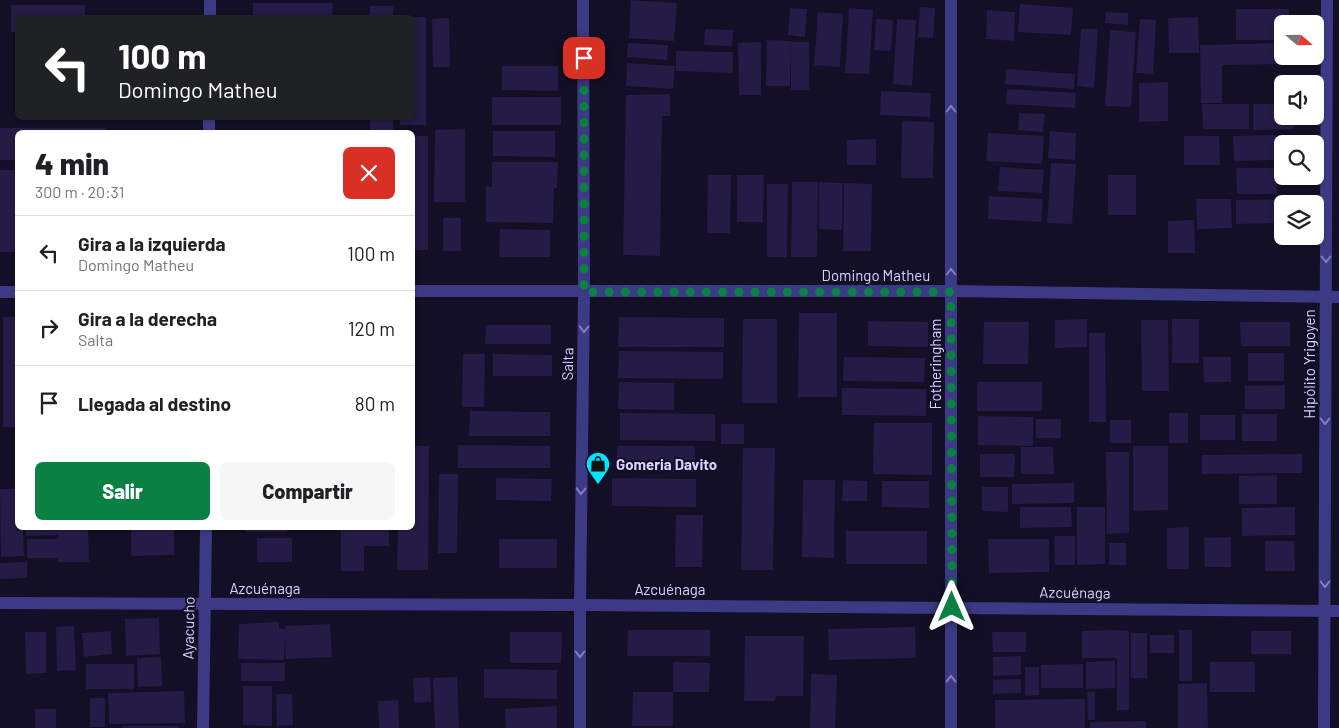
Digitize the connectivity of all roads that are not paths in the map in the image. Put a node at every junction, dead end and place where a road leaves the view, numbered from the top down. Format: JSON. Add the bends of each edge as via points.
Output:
{"nodes":[{"id":1,"x":210,"y":0,"type":"edge"},
{"id":2,"x":583,"y":0,"type":"edge"},
{"id":3,"x":951,"y":0,"type":"edge"},
{"id":4,"x":1327,"y":0,"type":"edge"},
{"id":5,"x":210,"y":15,"type":"edge"},
{"id":6,"x":0,"y":292,"type":"edge"},
{"id":7,"x":15,"y":292,"type":"edge"},
{"id":8,"x":415,"y":292,"type":"edge"},
{"id":9,"x":584,"y":292,"type":"junction"},
{"id":10,"x":951,"y":292,"type":"junction"},
{"id":11,"x":1326,"y":297,"type":"junction"},
{"id":12,"x":1339,"y":297,"type":"edge"},
{"id":13,"x":206,"y":530,"type":"edge"},
{"id":14,"x":0,"y":603,"type":"edge"},
{"id":15,"x":204,"y":604,"type":"junction"},
{"id":16,"x":580,"y":605,"type":"junction"},
{"id":17,"x":952,"y":607,"type":"junction"},
{"id":18,"x":1324,"y":611,"type":"junction"},
{"id":19,"x":1339,"y":611,"type":"edge"},
{"id":20,"x":203,"y":728,"type":"edge"},
{"id":21,"x":580,"y":728,"type":"edge"},
{"id":22,"x":951,"y":728,"type":"edge"},
{"id":23,"x":1324,"y":728,"type":"edge"}],
"edges":[{"from":1,"to":5,"type":"street"},
{"from":2,"to":9,"type":"street","name":"Salta"},
{"from":10,"to":3,"type":"street","name":"Fotheringham","one_way":true},
{"from":4,"to":11,"type":"street","name":"Hipólito Yrigoyen","one_way":true},
{"from":6,"to":7,"type":"street"},
{"from":8,"to":9,"type":"street","name":"Domingo Matheu"},
{"from":9,"to":10,"type":"street","name":"Domingo Matheu"},
{"from":9,"to":16,"type":"street","name":"Salta","one_way":true},
{"from":10,"to":11,"type":"street","name":"Domingo Matheu"},
{"from":10,"to":17,"type":"street","name":"Fotheringham"},
{"from":11,"to":12,"type":"street","name":"Domingo Matheu"},
{"from":11,"to":18,"type":"street","name":"Hipólito Yrigoyen","one_way":true},
{"from":13,"to":15,"type":"street","name":"Ayacucho"},
{"from":14,"to":15,"type":"street","name":"Azcuénaga"},
{"from":15,"to":16,"type":"street","name":"Azcuénaga"},
{"from":15,"to":20,"type":"street","name":"Ayacucho"},
{"from":16,"to":17,"type":"street","name":"Azcuénaga"},
{"from":16,"to":21,"type":"street","name":"Salta","one_way":true},
{"from":17,"to":18,"type":"street","name":"Azcuénaga"},
{"from":22,"to":17,"type":"street","name":"Fotheringham","one_way":true},
{"from":18,"to":19,"type":"street","name":"Azcuénaga"},
{"from":18,"to":23,"type":"street","name":"Hipólito Yrigoyen"}]}
